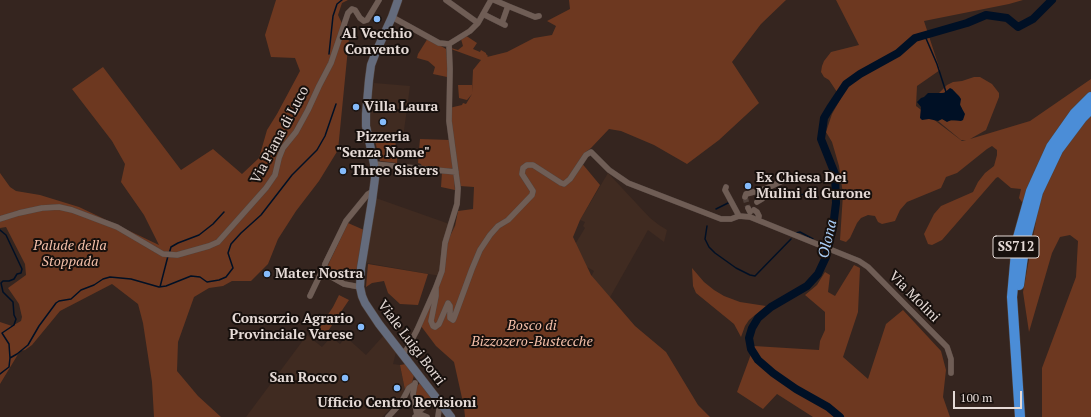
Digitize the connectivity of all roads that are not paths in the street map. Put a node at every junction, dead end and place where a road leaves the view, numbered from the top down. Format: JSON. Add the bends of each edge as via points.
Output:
{"nodes":[{"id":1,"x":379,"y":0,"type":"edge"},
{"id":2,"x":398,"y":0,"type":"edge"},
{"id":3,"x":446,"y":0,"type":"edge"},
{"id":4,"x":493,"y":0,"type":"edge"},
{"id":5,"x":508,"y":6,"type":"junction"},
{"id":6,"x":483,"y":14,"type":"junction"},
{"id":7,"x":539,"y":16,"type":"dead end"},
{"id":8,"x":392,"y":17,"type":"junction"},
{"id":9,"x":478,"y":23,"type":"junction"},
{"id":10,"x":449,"y":44,"type":"junction"},
{"id":11,"x":1091,"y":97,"type":"edge"},
{"id":12,"x":1091,"y":109,"type":"edge"},
{"id":13,"x":374,"y":164,"type":"junction"},
{"id":14,"x":456,"y":172,"type":"junction"},
{"id":15,"x":806,"y":177,"type":"dead end"},
{"id":16,"x":726,"y":187,"type":"dead end"},
{"id":17,"x":373,"y":192,"type":"junction"},
{"id":18,"x":745,"y":197,"type":"dead end"},
{"id":19,"x":739,"y":216,"type":"junction"},
{"id":20,"x":0,"y":219,"type":"edge"},
{"id":21,"x":324,"y":270,"type":"junction"},
{"id":22,"x":360,"y":287,"type":"junction"},
{"id":23,"x":436,"y":287,"type":"junction"},
{"id":24,"x":310,"y":296,"type":"dead end"},
{"id":25,"x":402,"y":354,"type":"junction"},
{"id":26,"x":951,"y":373,"type":"dead end"},
{"id":27,"x":420,"y":376,"type":"junction"},
{"id":28,"x":415,"y":384,"type":"junction"},
{"id":29,"x":413,"y":394,"type":"junction"},
{"id":30,"x":406,"y":395,"type":"junction"},
{"id":31,"x":440,"y":402,"type":"junction"},
{"id":32,"x":416,"y":415,"type":"edge"},
{"id":33,"x":388,"y":417,"type":"edge"},
{"id":34,"x":427,"y":417,"type":"edge"},
{"id":35,"x":438,"y":417,"type":"edge"},
{"id":36,"x":451,"y":417,"type":"edge"},
{"id":37,"x":1020,"y":417,"type":"edge"},
{"id":38,"x":1026,"y":417,"type":"edge"}],
"edges":[{"from":1,"to":20,"type":"street","name":"Via Piana di Luco","via":[[367,20],[360,18],[355,10],[352,9],[348,13],[331,63],[296,132],[283,148],[275,175],[218,242],[177,255],[163,254],[117,227],[59,207],[42,208]]},
{"from":2,"to":8,"type":"main road","name":"Viale Luigi Borri"},
{"from":3,"to":9,"type":"street"},
{"from":4,"to":5,"type":"street"},
{"from":4,"to":6,"type":"street"},
{"from":5,"to":6,"type":"street","via":[[504,24]]},
{"from":5,"to":7,"type":"street"},
{"from":6,"to":9,"type":"street"},
{"from":8,"to":10,"type":"street","via":[[439,43]]},
{"from":8,"to":13,"type":"main road","name":"Viale Luigi Borri","via":[[371,65],[369,80],[366,126]]},
{"from":9,"to":10,"type":"street"},
{"from":10,"to":14,"type":"street","via":[[449,121]]},
{"from":11,"to":37,"type":"highway","number":"SS712","via":[[1075,113],[1051,147],[1031,191],[1017,241],[1012,297]]},
{"from":12,"to":38,"type":"highway","number":"SS712","via":[[1058,150],[1038,192],[1024,242],[1018,297]]},
{"from":13,"to":14,"type":"street"},
{"from":13,"to":17,"type":"main road","name":"Viale Luigi Borri"},
{"from":14,"to":23,"type":"street","via":[[457,204],[445,243],[442,271]]},
{"from":15,"to":18,"type":"street","via":[[789,178],[746,194]]},
{"from":16,"to":19,"type":"street"},
{"from":17,"to":21,"type":"street","via":[[346,221],[324,264]]},
{"from":17,"to":22,"type":"main road","name":"Viale Luigi Borri"},
{"from":19,"to":23,"type":"street","name":"Via Molini","via":[[721,219],[628,183],[609,170],[591,152],[564,184],[533,165],[527,165],[523,168],[522,174],[533,191],[532,195],[508,220],[498,226],[480,250],[453,320],[450,318],[448,303],[439,324],[435,327],[431,322]]},
{"from":19,"to":26,"type":"street","name":"Via Molini","via":[[754,208],[758,220],[868,267],[947,347],[951,359]]},
{"from":21,"to":22,"type":"street","via":[[344,284]]},
{"from":21,"to":24,"type":"street"},
{"from":22,"to":25,"type":"main road","name":"Viale Luigi Borri","via":[[365,303]]},
{"from":23,"to":25,"type":"street","via":[[417,330]]},
{"from":25,"to":27,"type":"main road","name":"Viale Luigi Borri"},
{"from":27,"to":28,"type":"street"},
{"from":27,"to":31,"type":"main road","name":"Viale Luigi Borri"},
{"from":28,"to":29,"type":"street"},
{"from":28,"to":30,"type":"street","via":[[409,388]]},
{"from":29,"to":30,"type":"street"},
{"from":29,"to":32,"type":"street"},
{"from":30,"to":33,"type":"street"},
{"from":31,"to":32,"type":"street","via":[[425,406]]},
{"from":31,"to":35,"type":"street"},
{"from":31,"to":36,"type":"main road","name":"Viale Luigi Borri"},
{"from":32,"to":34,"type":"street","via":[[422,414]]}]}
